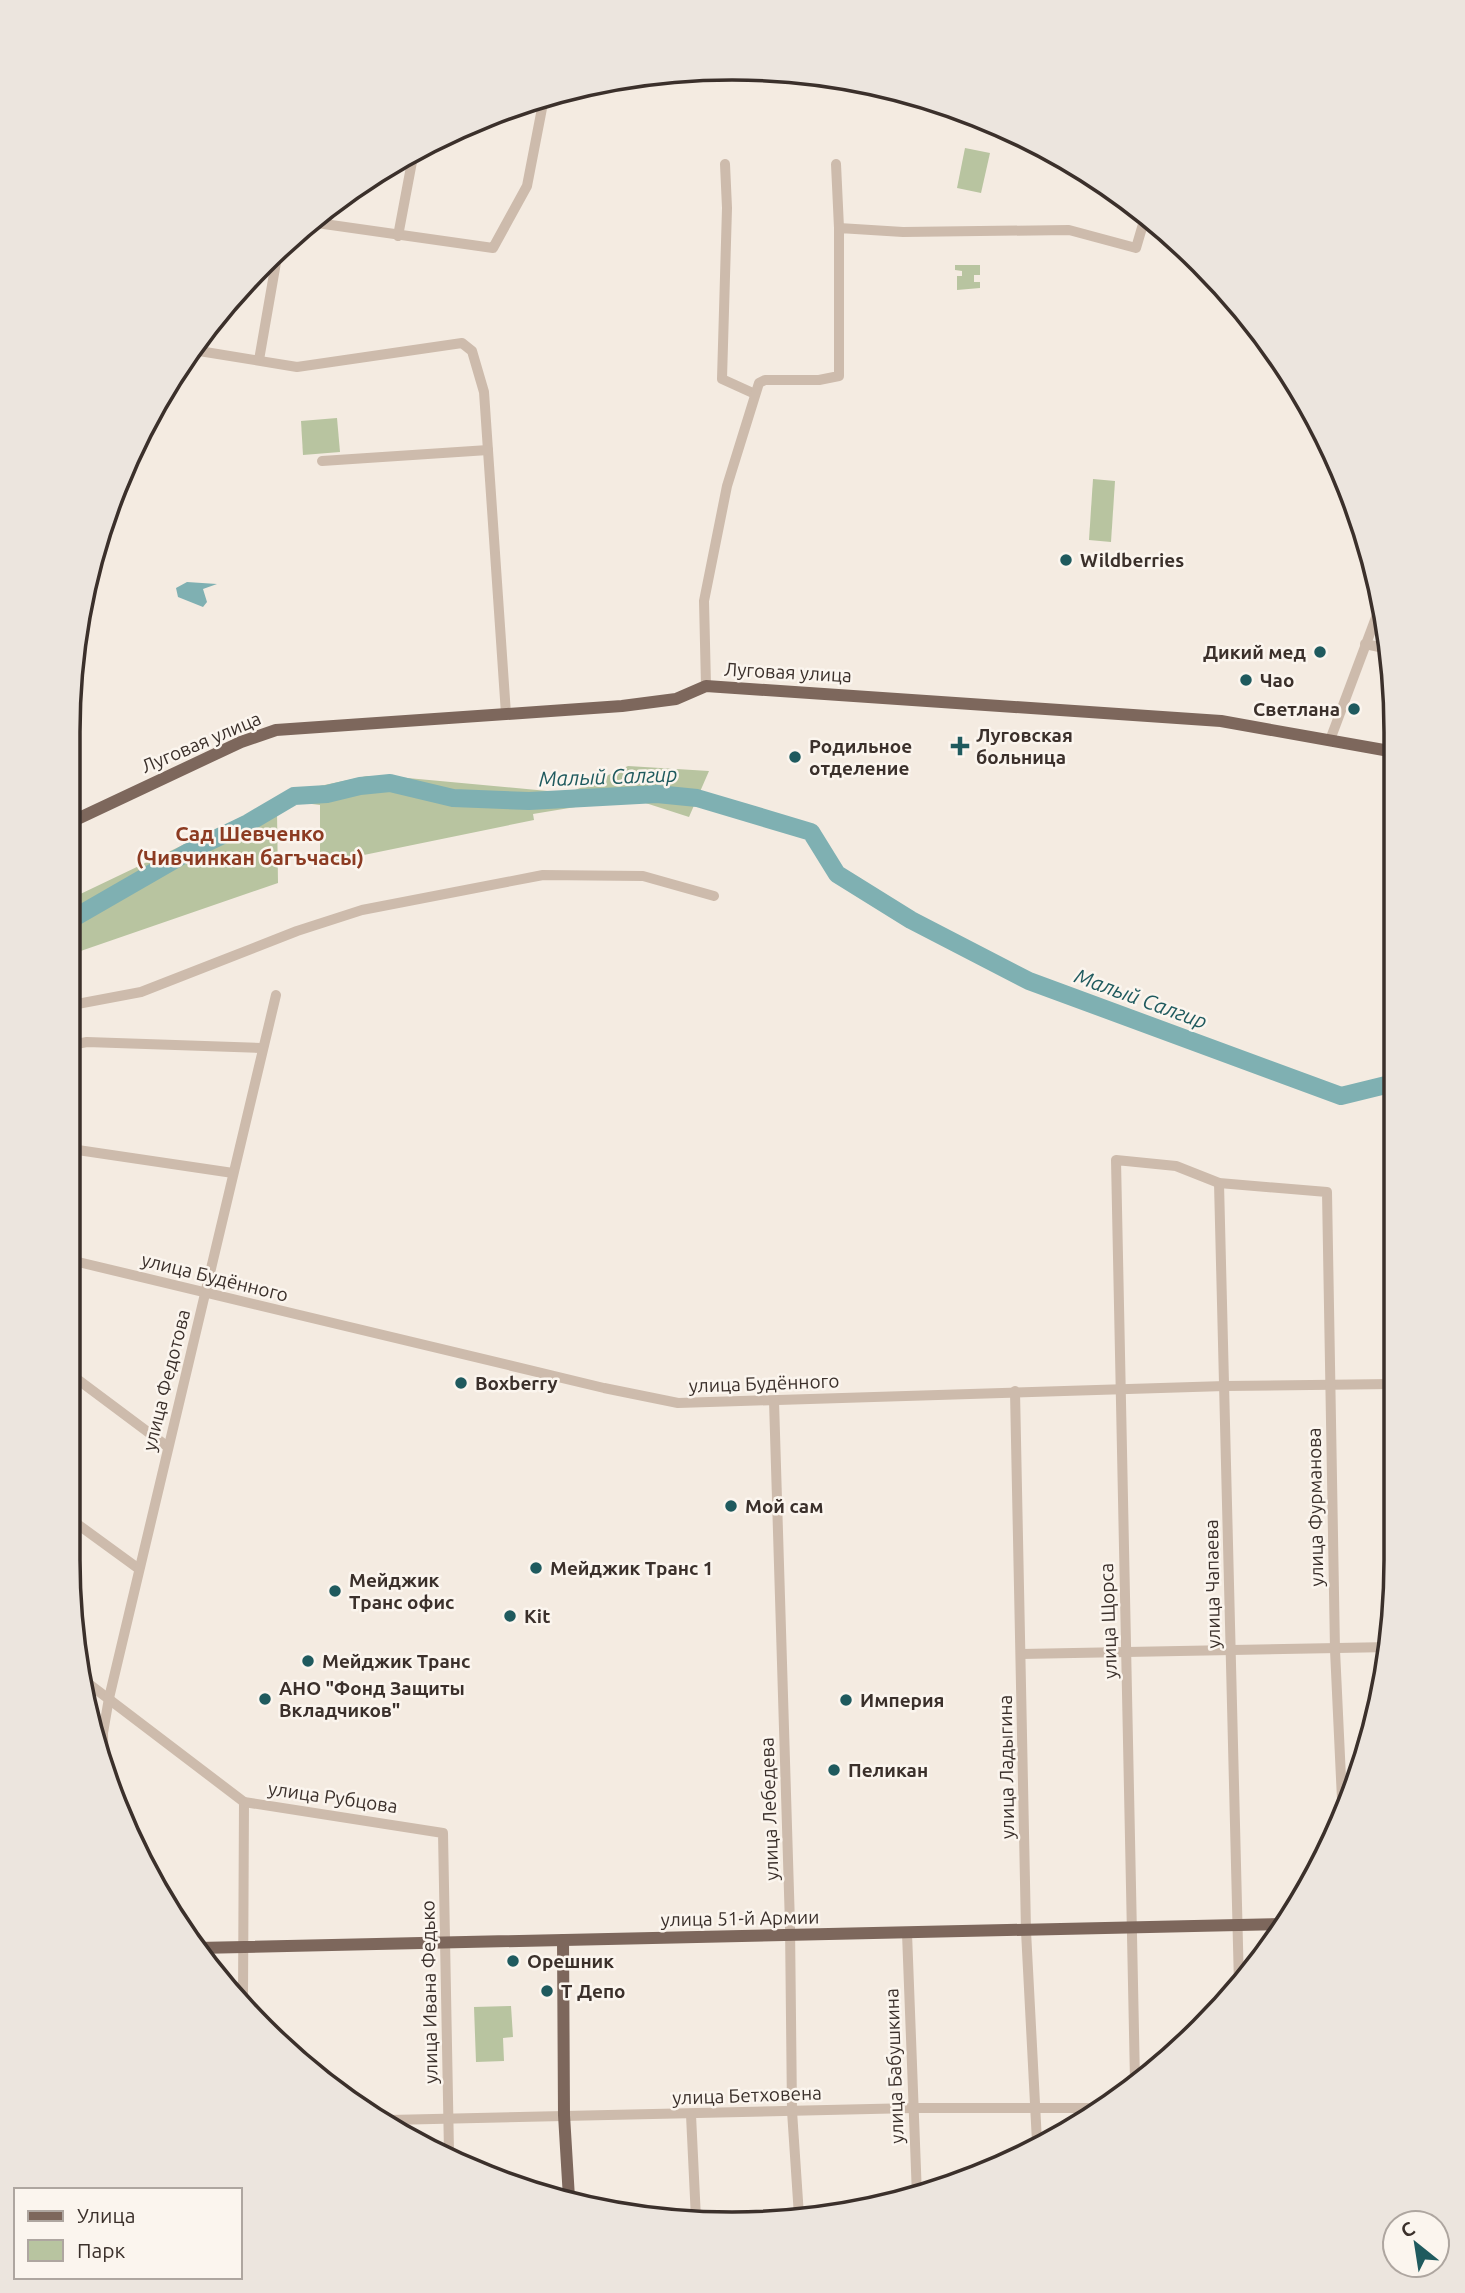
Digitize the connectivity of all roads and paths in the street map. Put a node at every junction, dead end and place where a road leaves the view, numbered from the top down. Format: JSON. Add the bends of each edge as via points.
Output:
{"nodes":[{"id":1,"x":542,"y":110,"type":"edge"},
{"id":2,"x":725,"y":164,"type":"dead end"},
{"id":3,"x":836,"y":164,"type":"dead end"},
{"id":4,"x":411,"y":166,"type":"edge"},
{"id":5,"x":325,"y":224,"type":"edge"},
{"id":6,"x":1142,"y":226,"type":"edge"},
{"id":7,"x":839,"y":228,"type":"junction"},
{"id":8,"x":398,"y":236,"type":"junction"},
{"id":9,"x":275,"y":267,"type":"edge"},
{"id":10,"x":204,"y":352,"type":"edge"},
{"id":11,"x":258,"y":360,"type":"junction"},
{"id":12,"x":755,"y":394,"type":"junction"},
{"id":13,"x":488,"y":450,"type":"junction"},
{"id":14,"x":322,"y":461,"type":"dead end"},
{"id":15,"x":1375,"y":620,"type":"edge"},
{"id":16,"x":1365,"y":644,"type":"junction"},
{"id":17,"x":1379,"y":647,"type":"edge"},
{"id":18,"x":706,"y":686,"type":"junction"},
{"id":19,"x":506,"y":713,"type":"junction"},
{"id":20,"x":1330,"y":740,"type":"junction"},
{"id":21,"x":1384,"y":750,"type":"edge"},
{"id":22,"x":80,"y":818,"type":"edge"},
{"id":23,"x":714,"y":896,"type":"dead end"},
{"id":24,"x":276,"y":995,"type":"dead end"},
{"id":25,"x":80,"y":1003,"type":"edge"},
{"id":26,"x":80,"y":1043,"type":"edge"},
{"id":27,"x":261,"y":1048,"type":"junction"},
{"id":28,"x":80,"y":1150,"type":"edge"},
{"id":29,"x":233,"y":1173,"type":"junction"},
{"id":30,"x":1219,"y":1183,"type":"junction"},
{"id":31,"x":80,"y":1263,"type":"edge"},
{"id":32,"x":205,"y":1294,"type":"junction"},
{"id":33,"x":80,"y":1381,"type":"edge"},
{"id":34,"x":1330,"y":1383,"type":"junction"},
{"id":35,"x":1384,"y":1384,"type":"edge"},
{"id":36,"x":1225,"y":1385,"type":"junction"},
{"id":37,"x":1119,"y":1388,"type":"junction"},
{"id":38,"x":1015,"y":1391,"type":"junction"},
{"id":39,"x":774,"y":1401,"type":"junction"},
{"id":40,"x":168,"y":1447,"type":"junction"},
{"id":41,"x":80,"y":1527,"type":"edge"},
{"id":42,"x":139,"y":1569,"type":"junction"},
{"id":43,"x":1379,"y":1648,"type":"edge"},
{"id":44,"x":1335,"y":1650,"type":"junction"},
{"id":45,"x":1230,"y":1651,"type":"junction"},
{"id":46,"x":1021,"y":1654,"type":"junction"},
{"id":47,"x":1127,"y":1654,"type":"junction"},
{"id":48,"x":93,"y":1687,"type":"edge"},
{"id":49,"x":109,"y":1698,"type":"junction"},
{"id":50,"x":103,"y":1730,"type":"edge"},
{"id":51,"x":1342,"y":1792,"type":"edge"},
{"id":52,"x":244,"y":1802,"type":"junction"},
{"id":53,"x":443,"y":1833,"type":"joint"},
{"id":54,"x":1274,"y":1924,"type":"edge"},
{"id":55,"x":1238,"y":1925,"type":"junction"},
{"id":56,"x":1134,"y":1929,"type":"junction"},
{"id":57,"x":1026,"y":1931,"type":"junction"},
{"id":58,"x":907,"y":1933,"type":"junction"},
{"id":59,"x":790,"y":1936,"type":"junction"},
{"id":60,"x":563,"y":1940,"type":"junction"},
{"id":61,"x":446,"y":1942,"type":"junction"},
{"id":62,"x":241,"y":1947,"type":"junction"},
{"id":63,"x":208,"y":1948,"type":"edge"},
{"id":64,"x":1238,"y":1972,"type":"edge"},
{"id":65,"x":243,"y":1991,"type":"edge"},
{"id":66,"x":1135,"y":2073,"type":"edge"},
{"id":67,"x":914,"y":2108,"type":"junction"},
{"id":68,"x":1086,"y":2108,"type":"edge"},
{"id":69,"x":1035,"y":2109,"type":"junction"},
{"id":70,"x":792,"y":2111,"type":"junction"},
{"id":71,"x":564,"y":2115,"type":"junction"},
{"id":72,"x":691,"y":2115,"type":"junction"},
{"id":73,"x":447,"y":2119,"type":"junction"},
{"id":74,"x":398,"y":2120,"type":"edge"},
{"id":75,"x":1037,"y":2137,"type":"edge"},
{"id":76,"x":449,"y":2147,"type":"edge"},
{"id":77,"x":917,"y":2185,"type":"edge"},
{"id":78,"x":569,"y":2191,"type":"edge"},
{"id":79,"x":799,"y":2209,"type":"edge"},
{"id":80,"x":696,"y":2211,"type":"edge"}],
"edges":[{"from":1,"to":8,"type":"street","via":[[527,186],[493,248]]},
{"from":2,"to":12,"type":"street","via":[[722,379]]},
{"from":3,"to":7,"type":"street"},
{"from":4,"to":8,"type":"street"},
{"from":5,"to":8,"type":"street"},
{"from":6,"to":7,"type":"street","via":[[1136,248],[1069,230]]},
{"from":7,"to":12,"type":"street","via":[[839,376],[765,380]]},
{"from":9,"to":11,"type":"street"},
{"from":10,"to":11,"type":"street"},
{"from":11,"to":13,"type":"street","via":[[297,367],[467,346],[475,355],[482,380]]},
{"from":12,"to":18,"type":"street","via":[[727,486],[704,601]]},
{"from":13,"to":14,"type":"street"},
{"from":13,"to":19,"type":"street"},
{"from":15,"to":16,"type":"street"},
{"from":16,"to":17,"type":"street"},
{"from":16,"to":20,"type":"street"},
{"from":18,"to":19,"type":"main road","name":"Луговая улица","via":[[676,699]]},
{"from":18,"to":20,"type":"main road","name":"Луговая улица","via":[[1221,721]]},
{"from":19,"to":22,"type":"main road","name":"Луговая улица","via":[[276,730]]},
{"from":20,"to":21,"type":"main road","name":"Луговая улица"},
{"from":23,"to":25,"type":"street","via":[[643,876],[543,875],[362,910],[141,992]]},
{"from":24,"to":27,"type":"street","name":"улица Федотова"},
{"from":26,"to":27,"type":"street"},
{"from":27,"to":29,"type":"street","name":"улица Федотова"},
{"from":28,"to":29,"type":"street"},
{"from":29,"to":32,"type":"street","name":"улица Федотова"},
{"from":30,"to":34,"type":"street","name":"улица Фурманова","via":[[1327,1192]]},
{"from":30,"to":36,"type":"street","name":"улица Чапаева"},
{"from":30,"to":37,"type":"street","name":"улица Щорса","via":[[1176,1166],[1116,1160]]},
{"from":31,"to":32,"type":"street","name":"улица Будённого"},
{"from":32,"to":39,"type":"street","name":"улица Будённого","via":[[678,1403]]},
{"from":32,"to":40,"type":"street","name":"улица Федотова"},
{"from":33,"to":40,"type":"street"},
{"from":34,"to":35,"type":"street","name":"улица Будённого"},
{"from":34,"to":36,"type":"street","name":"улица Будённого"},
{"from":34,"to":44,"type":"street","name":"улица Фурманова"},
{"from":36,"to":37,"type":"street","name":"улица Будённого"},
{"from":36,"to":45,"type":"street","name":"улица Чапаева"},
{"from":37,"to":38,"type":"street","name":"улица Будённого"},
{"from":37,"to":47,"type":"street","name":"улица Щорса"},
{"from":38,"to":39,"type":"street","name":"улица Будённого"},
{"from":38,"to":46,"type":"street","name":"улица Ладыгина"},
{"from":39,"to":59,"type":"street","name":"улица Лебедева"},
{"from":40,"to":42,"type":"street","name":"улица Федотова"},
{"from":41,"to":42,"type":"street"},
{"from":42,"to":49,"type":"street","name":"улица Федотова"},
{"from":43,"to":44,"type":"street"},
{"from":44,"to":45,"type":"street"},
{"from":44,"to":51,"type":"street","name":"улица Фурманова"},
{"from":45,"to":47,"type":"street"},
{"from":45,"to":55,"type":"street","name":"улица Чапаева"},
{"from":46,"to":47,"type":"street"},
{"from":46,"to":57,"type":"street","name":"улица Ладыгина"},
{"from":47,"to":56,"type":"street","name":"улица Щорса"},
{"from":48,"to":49,"type":"street","name":"улица Рубцова"},
{"from":49,"to":50,"type":"street","name":"улица Федотова"},
{"from":49,"to":52,"type":"street","name":"улица Рубцова"},
{"from":52,"to":53,"type":"street","name":"улица Рубцова"},
{"from":52,"to":62,"type":"street"},
{"from":53,"to":61,"type":"street","name":"улица Ивана Федько"},
{"from":54,"to":55,"type":"main road","name":"улица 51-й Армии"},
{"from":55,"to":56,"type":"main road","name":"улица 51-й Армии"},
{"from":55,"to":64,"type":"street","name":"улица Чапаева"},
{"from":56,"to":57,"type":"main road","name":"улица 51-й Армии"},
{"from":56,"to":66,"type":"street","name":"улица Щорса"},
{"from":57,"to":58,"type":"main road","name":"улица 51-й Армии"},
{"from":57,"to":69,"type":"street","name":"улица Ладыгина"},
{"from":58,"to":59,"type":"main road","name":"улица 51-й Армии"},
{"from":58,"to":67,"type":"street","name":"улица Бабушкина"},
{"from":59,"to":60,"type":"main road","name":"улица 51-й Армии"},
{"from":59,"to":70,"type":"street","name":"улица Лебедева"},
{"from":60,"to":61,"type":"main road","name":"улица 51-й Армии"},
{"from":60,"to":71,"type":"main road"},
{"from":61,"to":62,"type":"main road","name":"улица 51-й Армии"},
{"from":61,"to":73,"type":"street","name":"улица Ивана Федько"},
{"from":62,"to":63,"type":"main road","name":"улица 51-й Армии"},
{"from":62,"to":65,"type":"street"},
{"from":67,"to":69,"type":"street","name":"улица Бетховена"},
{"from":67,"to":70,"type":"street","name":"улица Бетховена"},
{"from":67,"to":77,"type":"street","name":"улица Бабушкина"},
{"from":68,"to":69,"type":"street","name":"улица Бетховена"},
{"from":69,"to":75,"type":"street","name":"улица Ладыгина"},
{"from":70,"to":72,"type":"street","name":"улица Бетховена"},
{"from":70,"to":79,"type":"street","name":"улица Лебедева"},
{"from":71,"to":72,"type":"street","name":"улица Бетховена"},
{"from":71,"to":73,"type":"street","name":"улица Бетховена"},
{"from":71,"to":78,"type":"main road"},
{"from":72,"to":80,"type":"street"},
{"from":73,"to":74,"type":"street","name":"улица Бетховена"},
{"from":73,"to":76,"type":"street","name":"улица Ивана Федько"}]}
